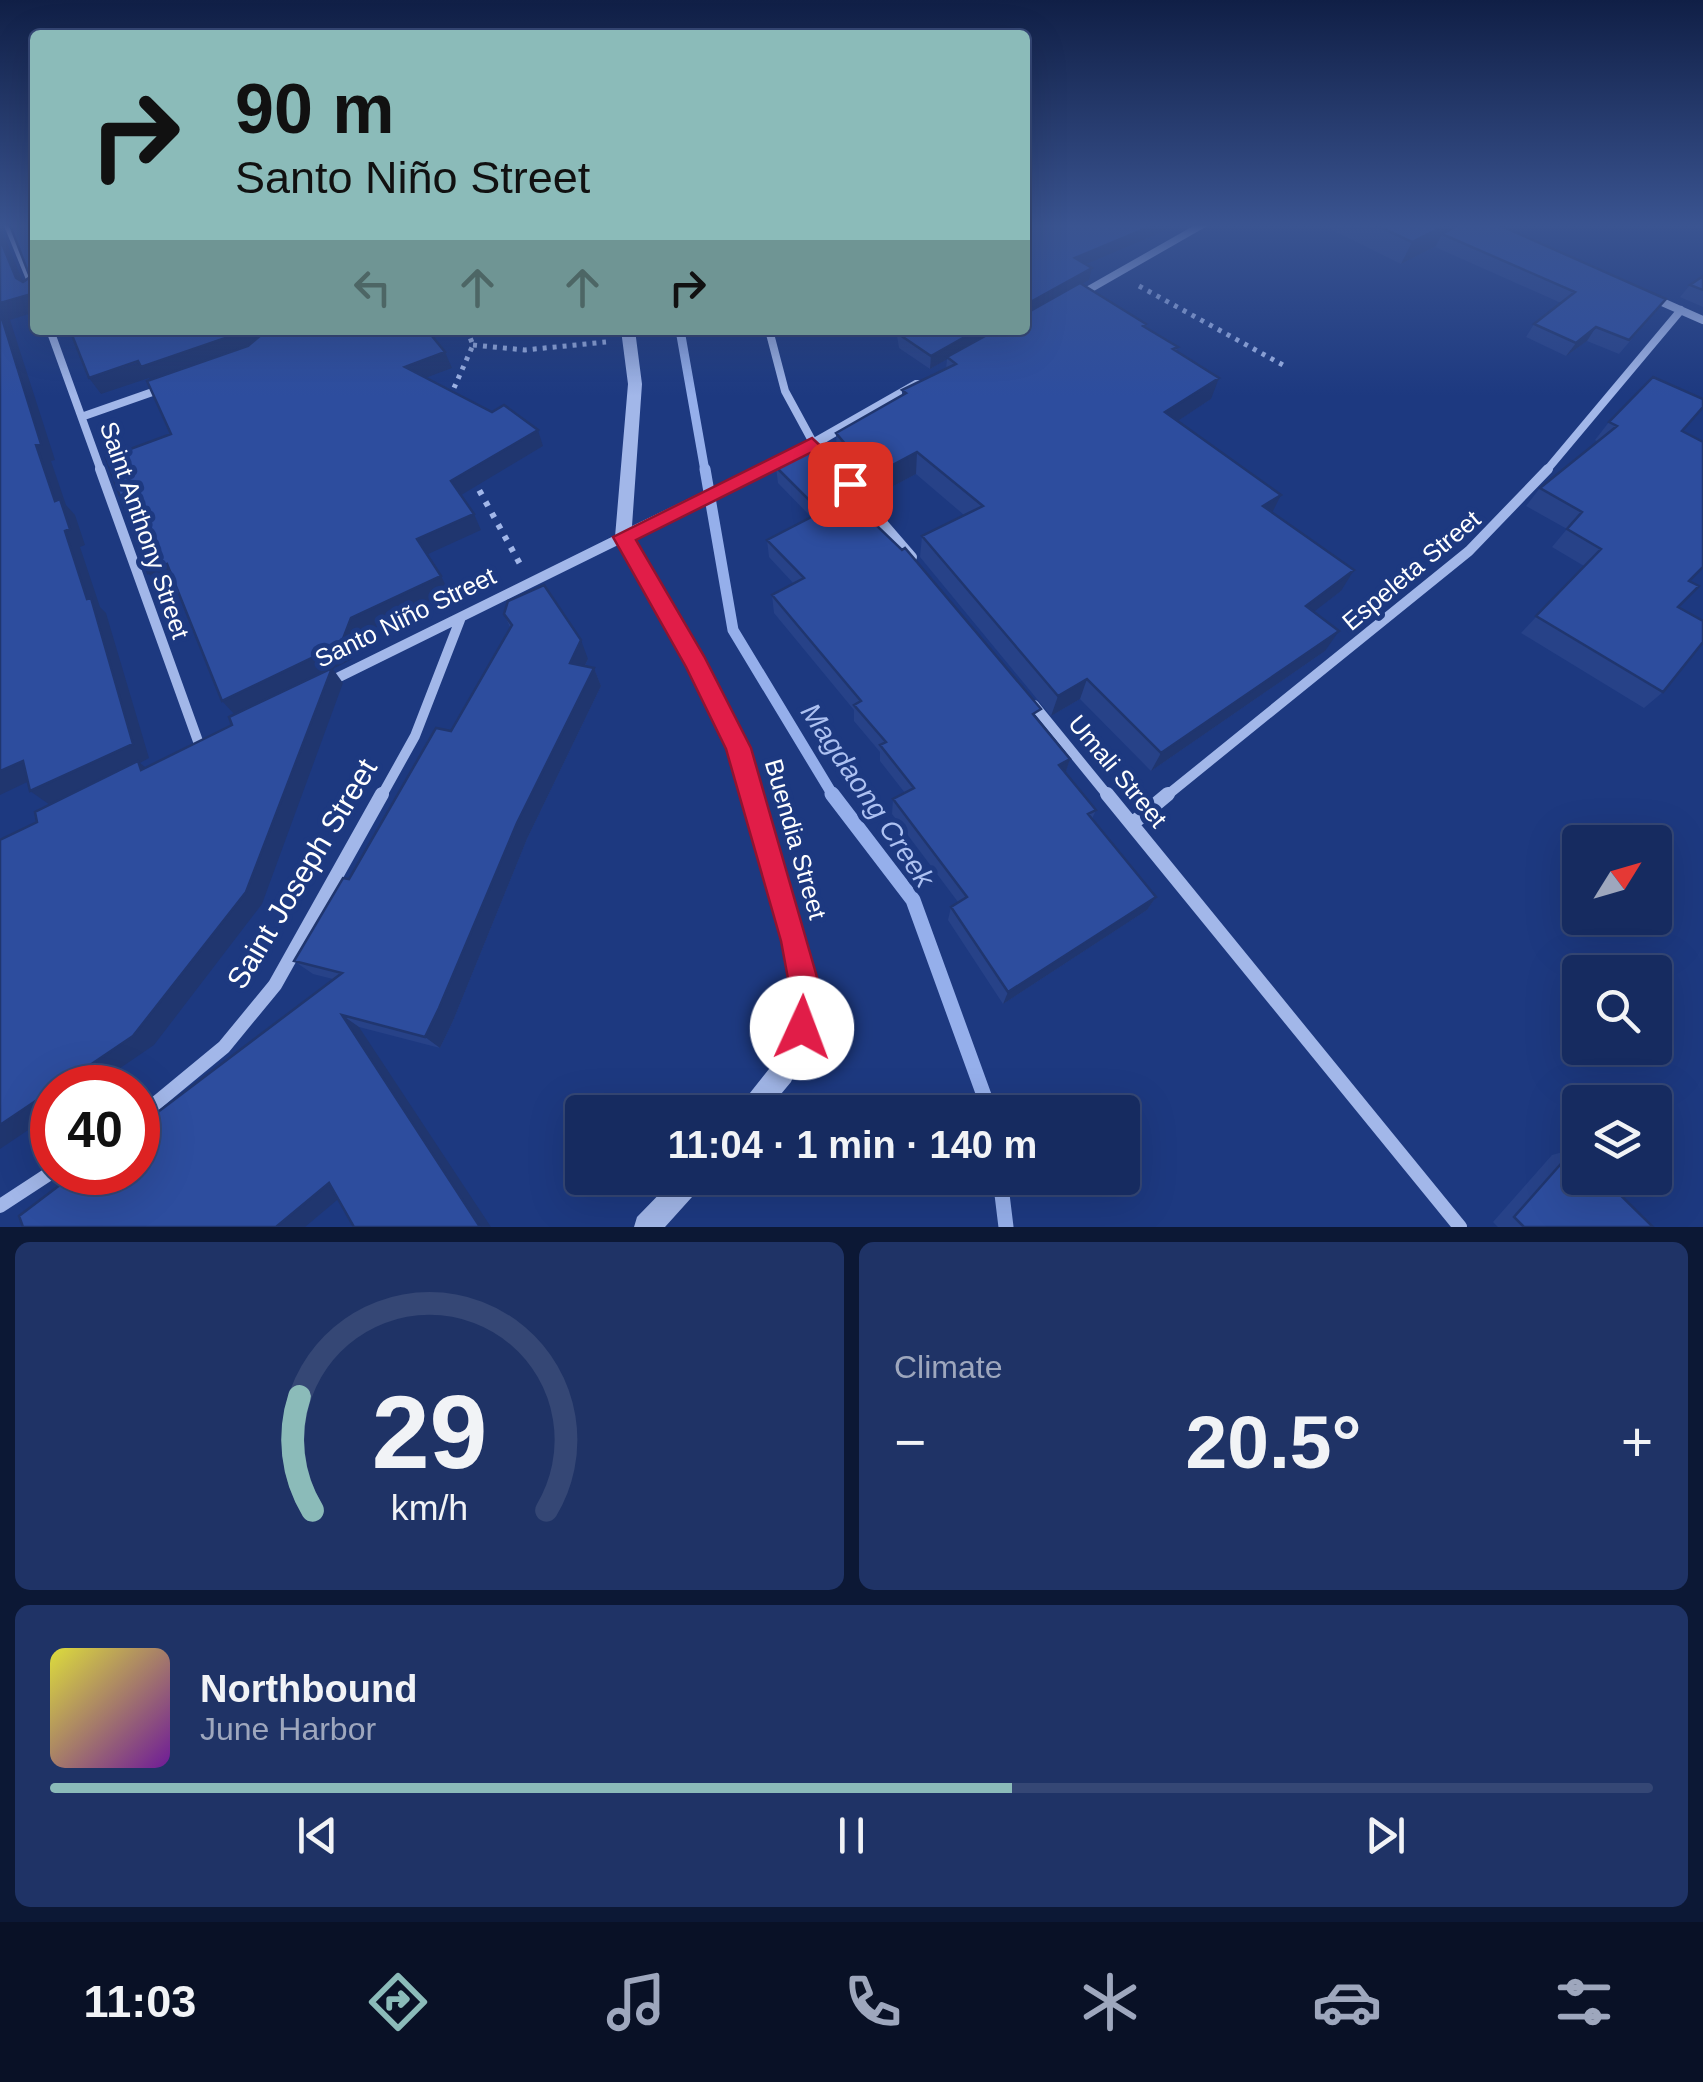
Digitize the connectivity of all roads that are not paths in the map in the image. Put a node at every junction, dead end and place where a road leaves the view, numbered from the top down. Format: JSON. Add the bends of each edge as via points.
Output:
{"nodes":[{"id":1,"x":1101,"y":282,"type":"edge"},
{"id":2,"x":1646,"y":296,"type":"edge"},
{"id":3,"x":1060,"y":305,"type":"edge"},
{"id":4,"x":1681,"y":310,"type":"junction"},
{"id":5,"x":1703,"y":320,"type":"edge"},
{"id":6,"x":52,"y":335,"type":"edge"},
{"id":7,"x":629,"y":335,"type":"edge"},
{"id":8,"x":770,"y":335,"type":"edge"},
{"id":9,"x":931,"y":378,"type":"edge"},
{"id":10,"x":183,"y":382,"type":"edge"},
{"id":11,"x":84,"y":416,"type":"junction"},
{"id":12,"x":818,"y":450,"type":"junction"},
{"id":13,"x":835,"y":468,"type":"edge"},
{"id":14,"x":623,"y":537,"type":"junction"},
{"id":15,"x":918,"y":566,"type":"edge"},
{"id":16,"x":460,"y":620,"type":"junction"},
{"id":17,"x":321,"y":686,"type":"edge"},
{"id":18,"x":1019,"y":687,"type":"edge"},
{"id":19,"x":217,"y":736,"type":"edge"},
{"id":20,"x":199,"y":744,"type":"junction"},
{"id":21,"x":183,"y":752,"type":"edge"},
{"id":22,"x":1132,"y":824,"type":"junction"},
{"id":23,"x":764,"y":1095,"type":"edge"},
{"id":24,"x":160,"y":1100,"type":"edge"},
{"id":25,"x":30,"y":1186,"type":"edge"},
{"id":26,"x":676,"y":1195,"type":"edge"},
{"id":27,"x":0,"y":1206,"type":"edge"},
{"id":28,"x":647,"y":1227,"type":"edge"},
{"id":29,"x":1460,"y":1227,"type":"edge"}],
"edges":[{"from":1,"to":3,"type":"street"},
{"from":2,"to":4,"type":"street"},
{"from":4,"to":5,"type":"street"},
{"from":4,"to":22,"type":"street","name":"Espeleta Street","via":[[1558,459],[1469,551]]},
{"from":6,"to":11,"type":"street","name":"Saint Anthony Street"},
{"from":7,"to":14,"type":"street","via":[[635,384]]},
{"from":8,"to":12,"type":"street","via":[[785,391]]},
{"from":9,"to":12,"type":"street","name":"Santo Niño Street"},
{"from":10,"to":11,"type":"street"},
{"from":11,"to":20,"type":"street","name":"Saint Anthony Street"},
{"from":12,"to":14,"type":"street","name":"Santo Niño Street"},
{"from":13,"to":15,"type":"street"},
{"from":14,"to":16,"type":"street","name":"Santo Niño Street"},
{"from":14,"to":23,"type":"street","name":"Buendia Street","via":[[738,748],[795,941],[804,984],[802,1028]]},
{"from":16,"to":17,"type":"street","name":"Santo Niño Street"},
{"from":16,"to":24,"type":"street","name":"Saint Joseph Street","via":[[415,736],[275,985],[224,1047]]},
{"from":18,"to":22,"type":"street","name":"Umali Street"},
{"from":19,"to":20,"type":"street"},
{"from":20,"to":21,"type":"street"},
{"from":22,"to":29,"type":"street","name":"Umali Street"},
{"from":25,"to":27,"type":"street"},
{"from":26,"to":28,"type":"street"}]}
